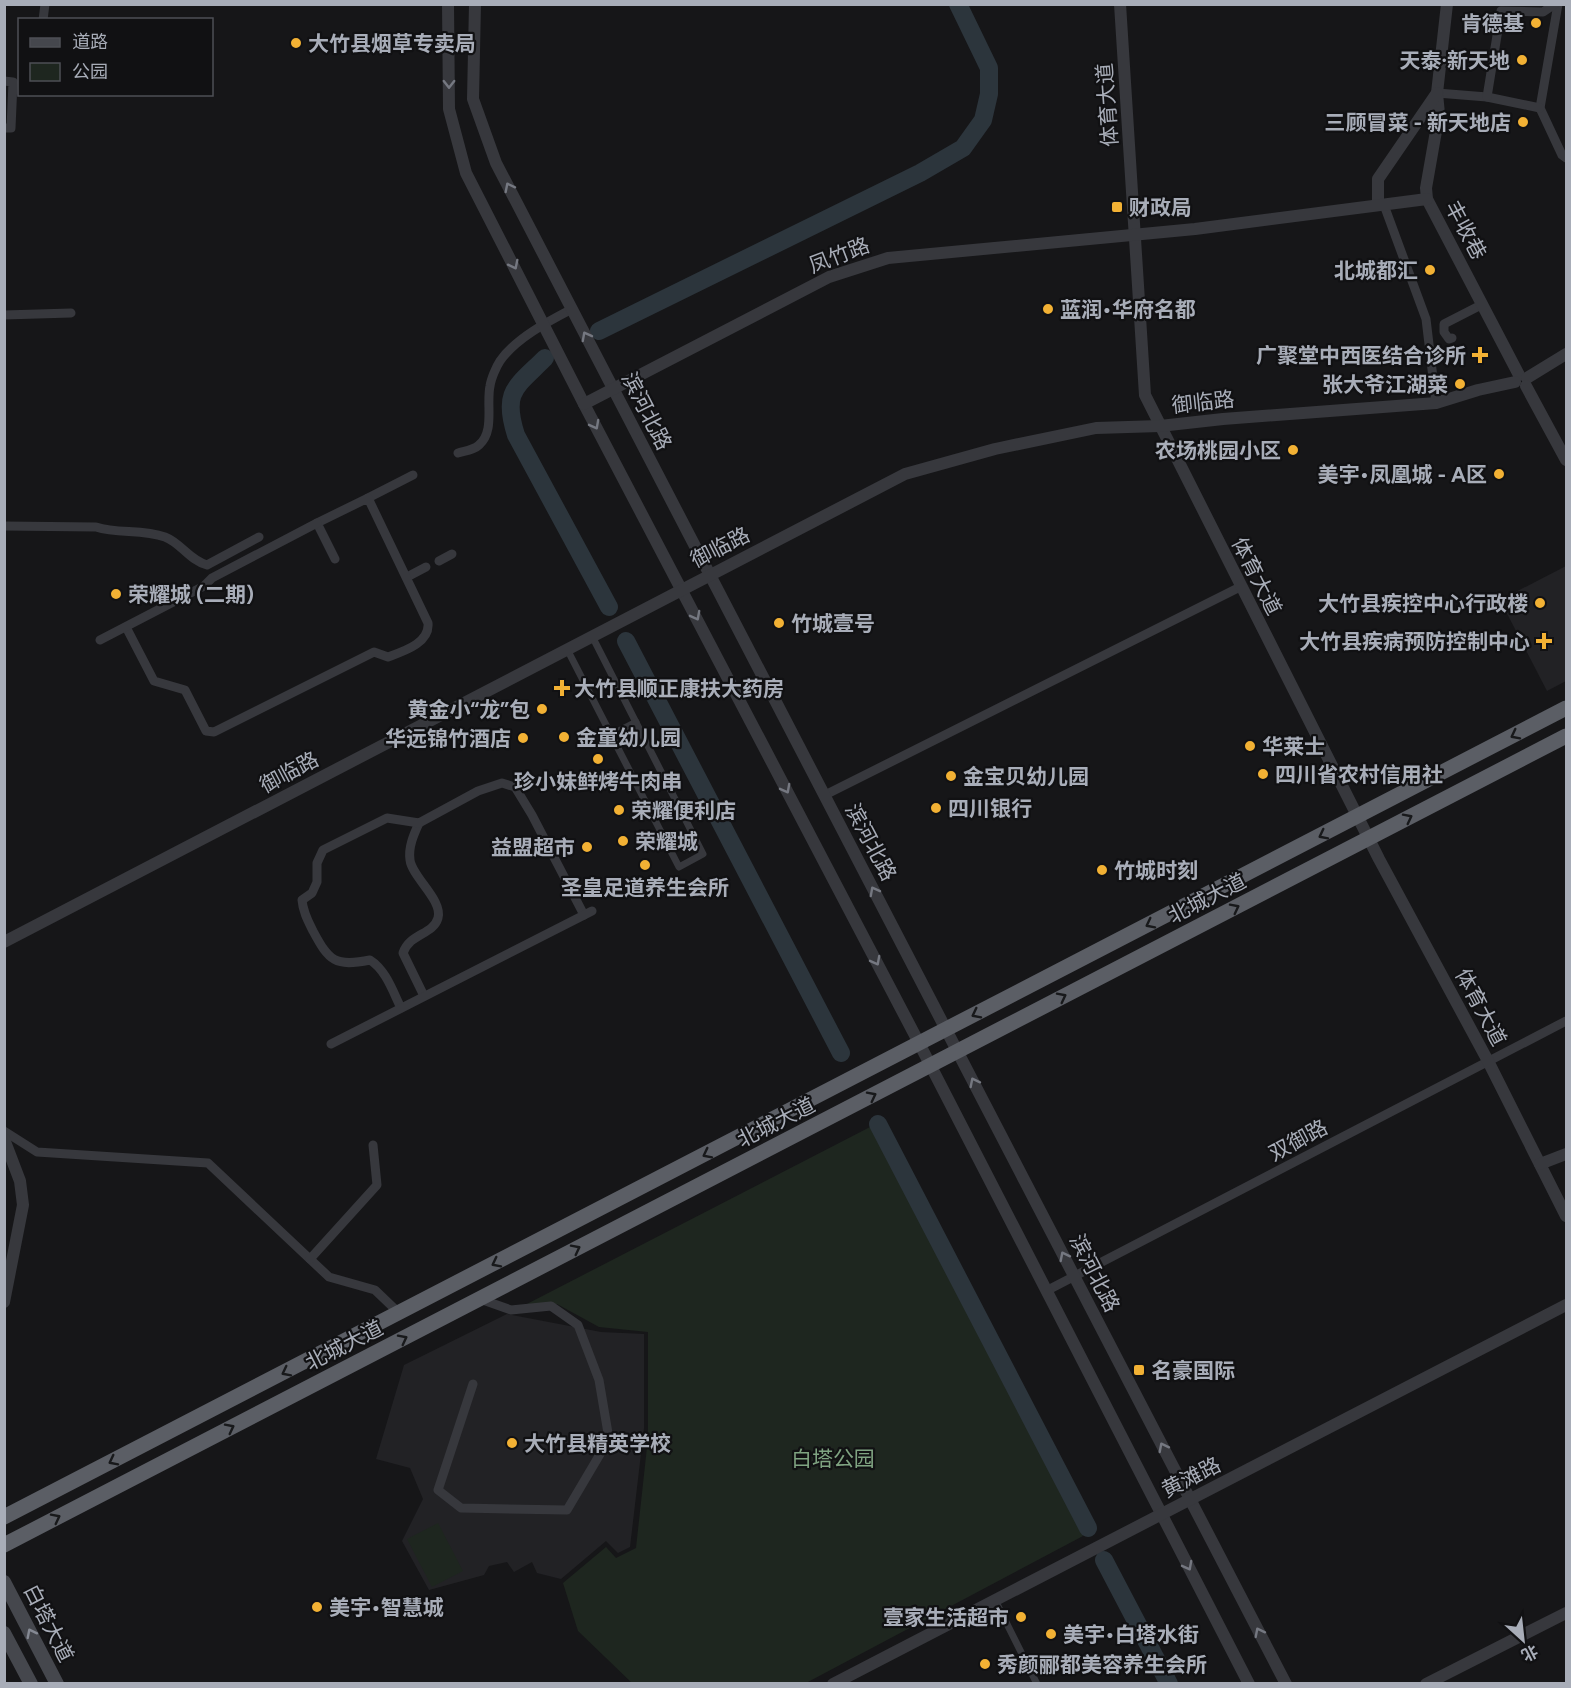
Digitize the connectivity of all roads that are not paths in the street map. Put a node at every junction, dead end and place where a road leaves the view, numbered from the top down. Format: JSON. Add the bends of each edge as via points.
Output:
{"nodes":[{"id":1,"x":448,"y":4,"type":"edge"},
{"id":2,"x":475,"y":4,"type":"edge"},
{"id":3,"x":1120,"y":4,"type":"edge"},
{"id":4,"x":1447,"y":4,"type":"edge"},
{"id":5,"x":1557,"y":4,"type":"edge"},
{"id":6,"x":4,"y":81,"type":"edge"},
{"id":7,"x":1437,"y":93,"type":"junction"},
{"id":8,"x":1487,"y":97,"type":"junction"},
{"id":9,"x":1540,"y":108,"type":"junction"},
{"id":10,"x":4,"y":128,"type":"edge"},
{"id":11,"x":1566,"y":158,"type":"edge"},
{"id":12,"x":1427,"y":199,"type":"junction"},
{"id":13,"x":1381,"y":205,"type":"junction"},
{"id":14,"x":1135,"y":235,"type":"junction"},
{"id":15,"x":1483,"y":304,"type":"junction"},
{"id":16,"x":573,"y":311,"type":"junction"},
{"id":17,"x":71,"y":313,"type":"dead end"},
{"id":18,"x":4,"y":315,"type":"edge"},
{"id":19,"x":1426,"y":319,"type":"junction"},
{"id":20,"x":1444,"y":324,"type":"junction"},
{"id":21,"x":545,"y":326,"type":"junction"},
{"id":22,"x":1452,"y":339,"type":"dead end"},
{"id":23,"x":1566,"y":354,"type":"edge"},
{"id":24,"x":1522,"y":380,"type":"junction"},
{"id":25,"x":614,"y":388,"type":"junction"},
{"id":26,"x":1436,"y":403,"type":"junction"},
{"id":27,"x":584,"y":404,"type":"junction"},
{"id":28,"x":1160,"y":426,"type":"junction"},
{"id":29,"x":458,"y":453,"type":"dead end"},
{"id":30,"x":1566,"y":460,"type":"edge"},
{"id":31,"x":413,"y":475,"type":"dead end"},
{"id":32,"x":368,"y":498,"type":"junction"},
{"id":33,"x":317,"y":523,"type":"junction"},
{"id":34,"x":4,"y":526,"type":"edge"},
{"id":35,"x":259,"y":537,"type":"dead end"},
{"id":36,"x":452,"y":554,"type":"dead end"},
{"id":37,"x":335,"y":559,"type":"dead end"},
{"id":38,"x":439,"y":561,"type":"dead end"},
{"id":39,"x":426,"y":567,"type":"dead end"},
{"id":40,"x":710,"y":574,"type":"junction"},
{"id":41,"x":407,"y":577,"type":"junction"},
{"id":42,"x":1240,"y":587,"type":"junction"},
{"id":43,"x":682,"y":589,"type":"junction"},
{"id":44,"x":126,"y":627,"type":"junction"},
{"id":45,"x":593,"y":635,"type":"junction"},
{"id":46,"x":100,"y":639,"type":"dead end"},
{"id":47,"x":567,"y":649,"type":"junction"},
{"id":48,"x":1566,"y":708,"type":"edge"},
{"id":49,"x":636,"y":722,"type":"junction"},
{"id":50,"x":611,"y":735,"type":"junction"},
{"id":51,"x":1566,"y":736,"type":"edge"},
{"id":52,"x":825,"y":795,"type":"junction"},
{"id":53,"x":1358,"y":816,"type":"junction"},
{"id":54,"x":418,"y":823,"type":"junction"},
{"id":55,"x":1368,"y":838,"type":"junction"},
{"id":56,"x":4,"y":942,"type":"edge"},
{"id":57,"x":424,"y":996,"type":"junction"},
{"id":58,"x":401,"y":1008,"type":"junction"},
{"id":59,"x":1566,"y":1021,"type":"edge"},
{"id":60,"x":947,"y":1029,"type":"junction"},
{"id":61,"x":919,"y":1043,"type":"junction"},
{"id":62,"x":331,"y":1044,"type":"dead end"},
{"id":63,"x":958,"y":1051,"type":"junction"},
{"id":64,"x":1488,"y":1061,"type":"junction"},
{"id":65,"x":930,"y":1065,"type":"junction"},
{"id":66,"x":4,"y":1131,"type":"edge"},
{"id":67,"x":4,"y":1139,"type":"edge"},
{"id":68,"x":373,"y":1145,"type":"dead end"},
{"id":69,"x":1566,"y":1154,"type":"edge"},
{"id":70,"x":1540,"y":1164,"type":"junction"},
{"id":71,"x":1566,"y":1216,"type":"edge"},
{"id":72,"x":310,"y":1259,"type":"junction"},
{"id":73,"x":1074,"y":1277,"type":"junction"},
{"id":74,"x":1046,"y":1291,"type":"junction"},
{"id":75,"x":480,"y":1299,"type":"junction"},
{"id":76,"x":4,"y":1302,"type":"edge"},
{"id":77,"x":1566,"y":1305,"type":"edge"},
{"id":78,"x":399,"y":1313,"type":"junction"},
{"id":79,"x":473,"y":1384,"type":"dead end"},
{"id":80,"x":1190,"y":1499,"type":"junction"},
{"id":81,"x":1161,"y":1515,"type":"junction"},
{"id":82,"x":4,"y":1517,"type":"edge"},
{"id":83,"x":4,"y":1545,"type":"edge"},
{"id":84,"x":4,"y":1582,"type":"edge"},
{"id":85,"x":994,"y":1600,"type":"junction"},
{"id":86,"x":1566,"y":1613,"type":"edge"},
{"id":87,"x":4,"y":1633,"type":"edge"},
{"id":88,"x":31,"y":1683,"type":"edge"},
{"id":89,"x":57,"y":1683,"type":"edge"},
{"id":90,"x":833,"y":1683,"type":"edge"},
{"id":91,"x":1037,"y":1683,"type":"edge"},
{"id":92,"x":1249,"y":1683,"type":"edge"},
{"id":93,"x":1286,"y":1683,"type":"edge"},
{"id":94,"x":1426,"y":1683,"type":"edge"}],
"edges":[{"from":1,"to":21,"type":"street","one_way":true,"via":[[449,109],[466,173]]},
{"from":16,"to":2,"type":"street","name":"滨河北路","one_way":true,"via":[[496,163],[473,99]]},
{"from":3,"to":14,"type":"street","name":"体育大道"},
{"from":4,"to":7,"type":"street","name":"丰收巷"},
{"from":5,"to":8,"type":"street","via":[[1543,12],[1501,11]]},
{"from":5,"to":9,"type":"street"},
{"from":6,"to":10,"type":"street","via":[[13,82],[11,128]]},
{"from":7,"to":8,"type":"street"},
{"from":7,"to":12,"type":"street","name":"丰收巷","via":[[1439,114],[1425,188]]},
{"from":7,"to":13,"type":"street","name":"丰收巷","via":[[1378,180]]},
{"from":8,"to":9,"type":"street"},
{"from":9,"to":11,"type":"street"},
{"from":12,"to":13,"type":"street","name":"凤竹路"},
{"from":12,"to":15,"type":"street","name":"丰收巷"},
{"from":13,"to":14,"type":"street","name":"凤竹路"},
{"from":13,"to":19,"type":"street"},
{"from":14,"to":25,"type":"street","name":"凤竹路","via":[[888,258],[829,277]]},
{"from":14,"to":28,"type":"street","name":"体育大道","via":[[1145,395]]},
{"from":15,"to":20,"type":"street"},
{"from":15,"to":24,"type":"street","name":"丰收巷"},
{"from":16,"to":21,"type":"street"},
{"from":25,"to":16,"type":"street","name":"滨河北路","one_way":true},
{"from":17,"to":18,"type":"street"},
{"from":19,"to":20,"type":"street"},
{"from":19,"to":26,"type":"street"},
{"from":20,"to":22,"type":"street","via":[[1444,332]]},
{"from":21,"to":27,"type":"street"},
{"from":21,"to":29,"type":"street","via":[[499,362],[490,386],[489,427],[485,437],[480,444]]},
{"from":23,"to":24,"type":"street","name":"御临路"},
{"from":24,"to":26,"type":"street","name":"御临路"},
{"from":24,"to":30,"type":"street","name":"丰收巷"},
{"from":25,"to":27,"type":"street","name":"凤竹路"},
{"from":25,"to":40,"type":"street","name":"滨河北路"},
{"from":26,"to":28,"type":"street","name":"御临路"},
{"from":27,"to":43,"type":"street","one_way":true},
{"from":28,"to":40,"type":"street","name":"御临路","via":[[1096,428],[938,463],[905,474]]},
{"from":28,"to":42,"type":"street","name":"体育大道"},
{"from":31,"to":32,"type":"street"},
{"from":32,"to":33,"type":"street"},
{"from":32,"to":41,"type":"street"},
{"from":33,"to":37,"type":"street"},
{"from":33,"to":44,"type":"street"},
{"from":34,"to":35,"type":"street","via":[[149,532],[170,539],[207,565]]},
{"from":36,"to":38,"type":"street"},
{"from":39,"to":41,"type":"street"},
{"from":40,"to":43,"type":"street","name":"御临路"},
{"from":40,"to":52,"type":"street","name":"滨河北路"},
{"from":41,"to":44,"type":"street","via":[[428,623],[426,637],[388,657],[374,652],[214,732],[206,731],[185,690],[154,681]]},
{"from":42,"to":52,"type":"street"},
{"from":42,"to":53,"type":"street","name":"体育大道"},
{"from":43,"to":45,"type":"street","name":"御临路"},
{"from":43,"to":61,"type":"street","one_way":true},
{"from":44,"to":46,"type":"street"},
{"from":45,"to":47,"type":"street","name":"御临路"},
{"from":45,"to":49,"type":"street"},
{"from":47,"to":50,"type":"street"},
{"from":47,"to":56,"type":"street","name":"御临路"},
{"from":48,"to":53,"type":"highway","name":"北城大道","one_way":true},
{"from":49,"to":50,"type":"street"},
{"from":49,"to":50,"type":"street","via":[[703,854],[687,863],[679,867]]},
{"from":55,"to":51,"type":"highway","name":"北城大道","one_way":true},
{"from":60,"to":52,"type":"street","name":"滨河北路","one_way":true},
{"from":53,"to":55,"type":"street","name":"体育大道"},
{"from":53,"to":60,"type":"highway","name":"北城大道","one_way":true},
{"from":54,"to":57,"type":"street","via":[[410,860],[436,905],[438,916],[432,927],[407,943],[403,953]]},
{"from":54,"to":57,"type":"street","via":[[478,791],[502,783],[515,787],[588,913]]},
{"from":54,"to":58,"type":"street","via":[[387,818],[323,850],[317,863],[317,882],[312,893],[302,900],[302,910],[328,957],[339,962],[375,963]]},
{"from":63,"to":55,"type":"highway","name":"北城大道","one_way":true},
{"from":55,"to":64,"type":"street","name":"体育大道"},
{"from":57,"to":58,"type":"street"},
{"from":58,"to":62,"type":"street"},
{"from":59,"to":64,"type":"street","name":"双御路"},
{"from":60,"to":61,"type":"highway","name":"北城大道"},
{"from":60,"to":63,"type":"street","name":"滨河北路"},
{"from":61,"to":65,"type":"street"},
{"from":61,"to":78,"type":"highway","name":"北城大道","one_way":true},
{"from":63,"to":65,"type":"highway","name":"北城大道"},
{"from":73,"to":63,"type":"street","name":"滨河北路","one_way":true},
{"from":64,"to":70,"type":"street","name":"体育大道"},
{"from":64,"to":73,"type":"street","name":"双御路"},
{"from":65,"to":74,"type":"street"},
{"from":75,"to":65,"type":"highway","name":"北城大道","one_way":true},
{"from":66,"to":72,"type":"street","via":[[37,1152],[208,1163]]},
{"from":67,"to":76,"type":"street","via":[[20,1181],[23,1205]]},
{"from":68,"to":72,"type":"street","via":[[377,1185]]},
{"from":69,"to":70,"type":"street"},
{"from":70,"to":71,"type":"street","name":"体育大道"},
{"from":72,"to":78,"type":"street","via":[[329,1277],[375,1290]]},
{"from":73,"to":74,"type":"street","name":"双御路"},
{"from":80,"to":73,"type":"street","name":"滨河北路","one_way":true},
{"from":74,"to":81,"type":"street"},
{"from":75,"to":79,"type":"street","via":[[511,1310],[551,1306],[579,1325],[599,1380],[609,1438],[567,1510],[461,1508],[438,1490]]},
{"from":83,"to":75,"type":"highway","name":"北城大道","one_way":true},
{"from":77,"to":80,"type":"street","name":"黄滩路"},
{"from":78,"to":82,"type":"highway","name":"北城大道","one_way":true},
{"from":80,"to":81,"type":"street","name":"黄滩路"},
{"from":93,"to":80,"type":"street","name":"滨河北路","one_way":true},
{"from":81,"to":85,"type":"street","name":"黄滩路"},
{"from":81,"to":92,"type":"street","one_way":true},
{"from":89,"to":84,"type":"main road","name":"白塔大道","one_way":true},
{"from":85,"to":90,"type":"street","name":"黄滩路"},
{"from":85,"to":91,"type":"street"},
{"from":86,"to":94,"type":"street"},
{"from":87,"to":88,"type":"main road","name":"白塔大道"}]}
